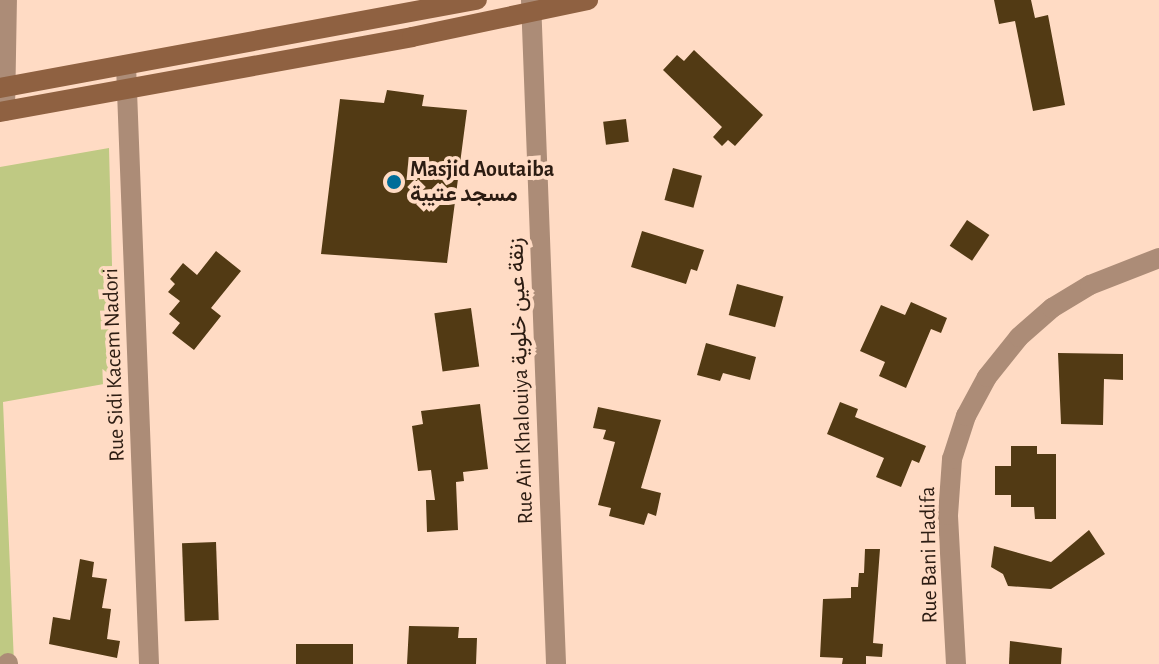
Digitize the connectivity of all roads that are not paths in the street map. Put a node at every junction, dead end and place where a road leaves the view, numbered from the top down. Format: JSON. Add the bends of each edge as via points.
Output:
{"nodes":[{"id":1,"x":7,"y":0,"type":"edge"},
{"id":2,"x":477,"y":0,"type":"edge"},
{"id":3,"x":588,"y":0,"type":"edge"},
{"id":4,"x":531,"y":6,"type":"edge"},
{"id":5,"x":126,"y":65,"type":"junction"},
{"id":6,"x":2,"y":87,"type":"edge"},
{"id":7,"x":128,"y":89,"type":"junction"},
{"id":8,"x":2,"y":111,"type":"edge"},
{"id":9,"x":1159,"y":258,"type":"edge"},
{"id":10,"x":149,"y":664,"type":"edge"},
{"id":11,"x":556,"y":664,"type":"edge"},
{"id":12,"x":956,"y":664,"type":"edge"}],
"edges":[{"from":1,"to":6,"type":"street"},
{"from":2,"to":5,"type":"street"},
{"from":3,"to":4,"type":"street"},
{"from":4,"to":7,"type":"street"},
{"from":4,"to":11,"type":"street","name":"Rue Ain Khalouiya زنقة عين خلوية"},
{"from":5,"to":6,"type":"street"},
{"from":5,"to":7,"type":"street","name":"Rue Sidi Kacem Nadori"},
{"from":6,"to":8,"type":"street"},
{"from":7,"to":8,"type":"street"},
{"from":7,"to":10,"type":"street","name":"Rue Sidi Kacem Nadori"},
{"from":9,"to":12,"type":"street","name":"Rue Bani Hadifa","via":[[1090,285],[1052,308],[995,367],[966,416],[952,459],[948,515]]}]}
